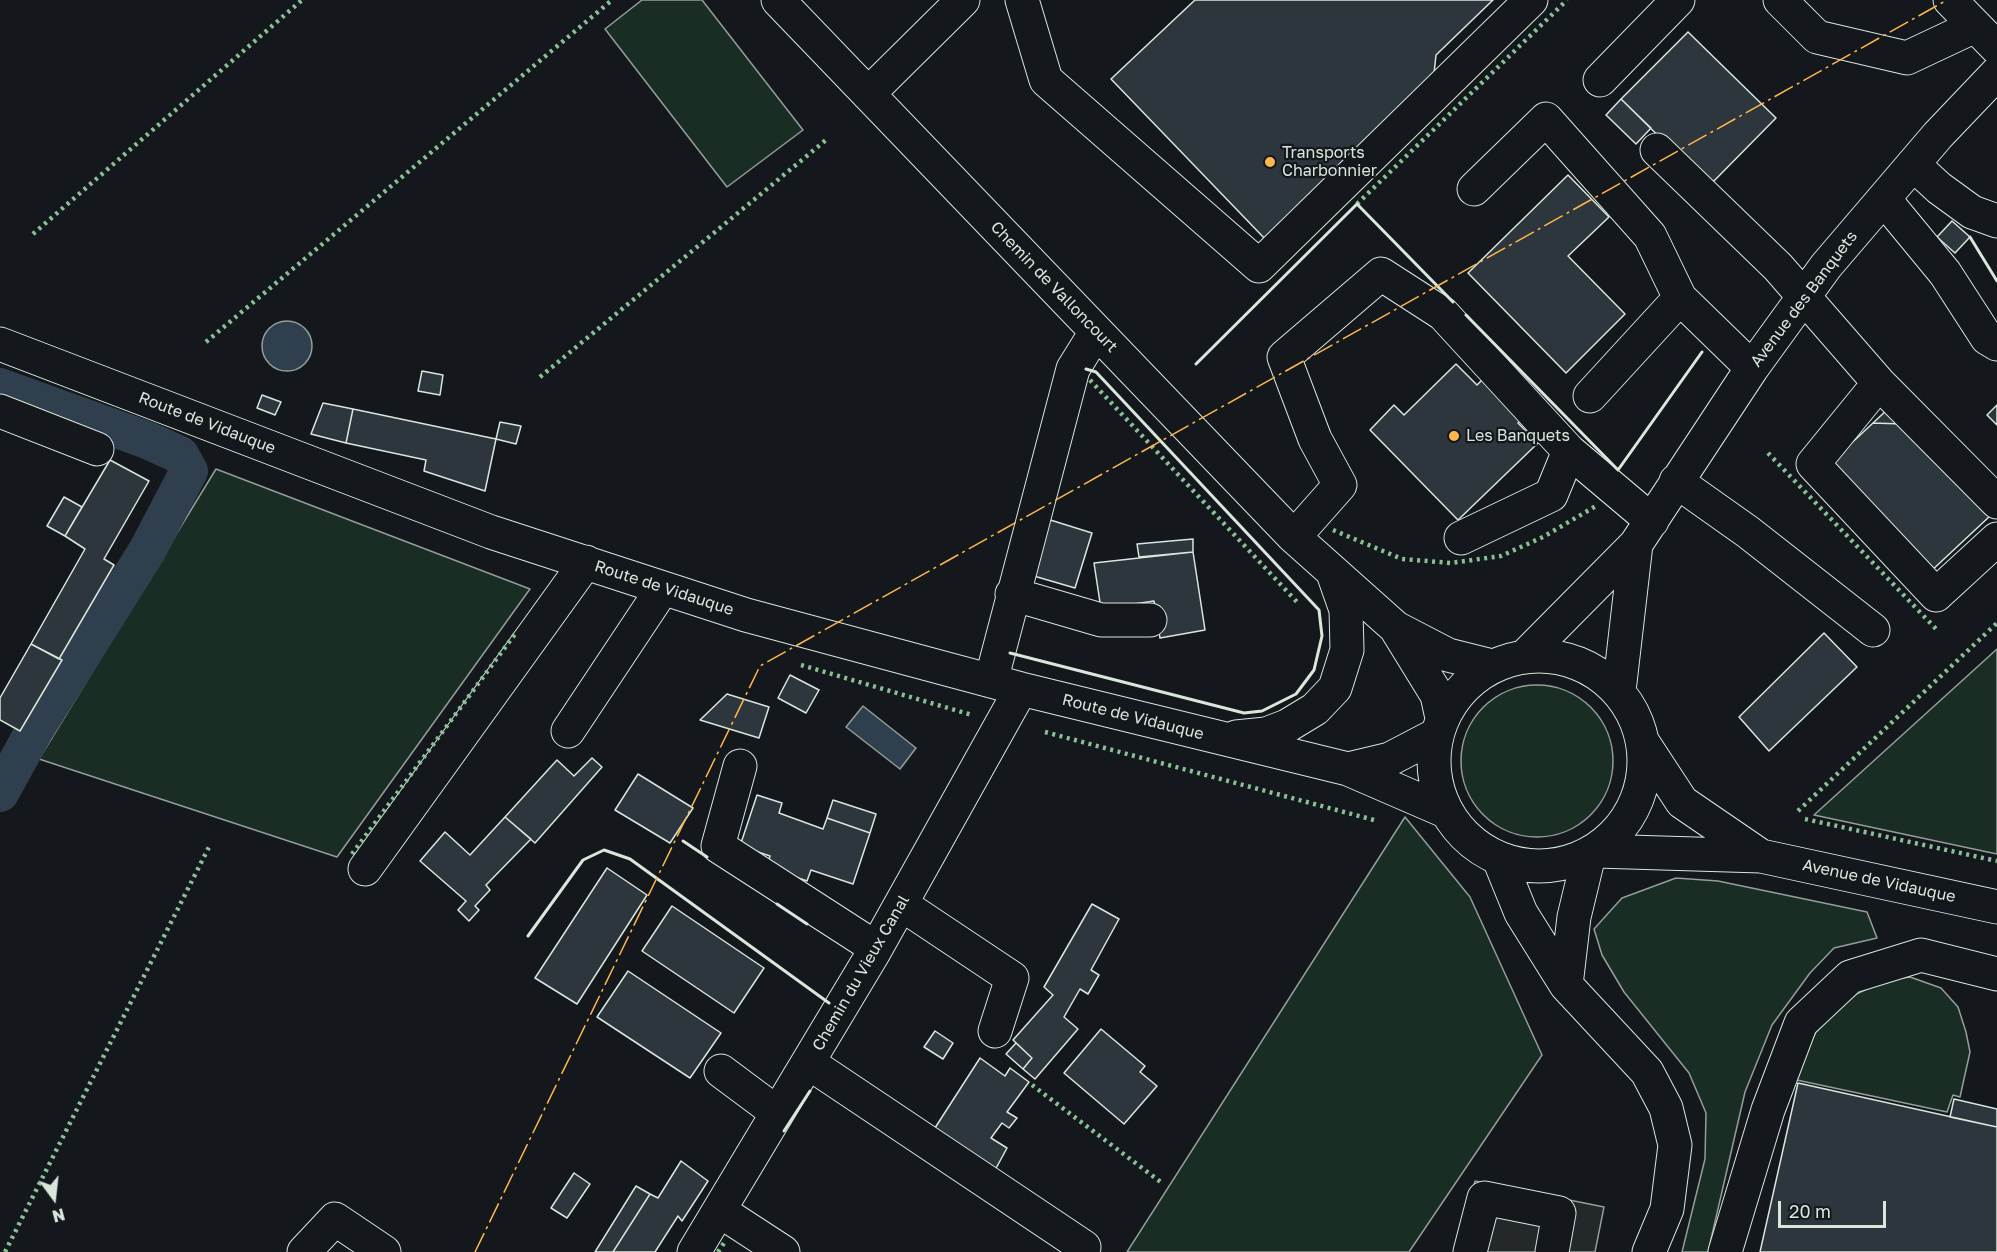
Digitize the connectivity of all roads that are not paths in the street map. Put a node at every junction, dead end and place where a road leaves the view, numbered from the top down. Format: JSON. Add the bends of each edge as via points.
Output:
{"nodes":[{"id":1,"x":778,"y":0,"type":"edge"},
{"id":2,"x":963,"y":0,"type":"edge"},
{"id":3,"x":1022,"y":0,"type":"edge"},
{"id":4,"x":1531,"y":0,"type":"edge"},
{"id":5,"x":1678,"y":0,"type":"edge"},
{"id":6,"x":1780,"y":0,"type":"edge"},
{"id":7,"x":1950,"y":0,"type":"edge"},
{"id":8,"x":1986,"y":37,"type":"edge"},
{"id":9,"x":1997,"y":74,"type":"edge"},
{"id":10,"x":1600,"y":80,"type":"dead end"},
{"id":11,"x":868,"y":93,"type":"junction"},
{"id":12,"x":1657,"y":150,"type":"dead end"},
{"id":13,"x":1913,"y":164,"type":"junction"},
{"id":14,"x":1474,"y":189,"type":"dead end"},
{"id":15,"x":1884,"y":199,"type":"junction"},
{"id":16,"x":1997,"y":221,"type":"edge"},
{"id":17,"x":1804,"y":297,"type":"junction"},
{"id":18,"x":1680,"y":298,"type":"junction"},
{"id":19,"x":1096,"y":332,"type":"junction"},
{"id":20,"x":0,"y":344,"type":"edge"},
{"id":21,"x":1997,"y":344,"type":"edge"},
{"id":22,"x":1752,"y":368,"type":"junction"},
{"id":23,"x":1879,"y":383,"type":"junction"},
{"id":24,"x":1590,"y":396,"type":"dead end"},
{"id":25,"x":0,"y":411,"type":"edge"},
{"id":26,"x":97,"y":449,"type":"dead end"},
{"id":27,"x":1569,"y":452,"type":"junction"},
{"id":28,"x":1676,"y":481,"type":"junction"},
{"id":29,"x":1997,"y":502,"type":"edge"},
{"id":30,"x":1644,"y":532,"type":"junction"},
{"id":31,"x":1294,"y":537,"type":"junction"},
{"id":32,"x":1461,"y":538,"type":"dead end"},
{"id":33,"x":1997,"y":539,"type":"edge"},
{"id":34,"x":586,"y":562,"type":"junction"},
{"id":35,"x":1332,"y":571,"type":"junction"},
{"id":36,"x":663,"y":588,"type":"junction"},
{"id":37,"x":1012,"y":594,"type":"junction"},
{"id":38,"x":1150,"y":620,"type":"dead end"},
{"id":39,"x":1396,"y":628,"type":"junction"},
{"id":40,"x":1873,"y":630,"type":"dead end"},
{"id":41,"x":1525,"y":656,"type":"junction"},
{"id":42,"x":1492,"y":666,"type":"junction"},
{"id":43,"x":1006,"y":685,"type":"junction"},
{"id":44,"x":1619,"y":691,"type":"junction"},
{"id":45,"x":1439,"y":727,"type":"junction"},
{"id":46,"x":568,"y":731,"type":"dead end"},
{"id":47,"x":1220,"y":739,"type":"junction"},
{"id":48,"x":1644,"y":744,"type":"junction"},
{"id":49,"x":740,"y":766,"type":"dead end"},
{"id":50,"x":1348,"y":770,"type":"junction"},
{"id":51,"x":1445,"y":811,"type":"junction"},
{"id":52,"x":1592,"y":853,"type":"junction"},
{"id":53,"x":1761,"y":856,"type":"junction"},
{"id":54,"x":1499,"y":859,"type":"junction"},
{"id":55,"x":364,"y":869,"type":"dead end"},
{"id":56,"x":901,"y":904,"type":"junction"},
{"id":57,"x":1997,"y":906,"type":"edge"},
{"id":58,"x":876,"y":948,"type":"junction"},
{"id":59,"x":1997,"y":974,"type":"edge"},
{"id":60,"x":1566,"y":985,"type":"junction"},
{"id":61,"x":995,"y":1031,"type":"dead end"},
{"id":62,"x":809,"y":1063,"type":"junction"},
{"id":63,"x":721,"y":1071,"type":"dead end"},
{"id":64,"x":776,"y":1112,"type":"junction"},
{"id":65,"x":720,"y":1211,"type":"junction"},
{"id":66,"x":1083,"y":1247,"type":"dead end"},
{"id":67,"x":304,"y":1252,"type":"edge"},
{"id":68,"x":384,"y":1252,"type":"edge"},
{"id":69,"x":694,"y":1252,"type":"edge"},
{"id":70,"x":783,"y":1252,"type":"edge"},
{"id":71,"x":1470,"y":1252,"type":"edge"},
{"id":72,"x":1552,"y":1252,"type":"edge"},
{"id":73,"x":1649,"y":1252,"type":"edge"},
{"id":74,"x":1725,"y":1252,"type":"edge"}],
"edges":[{"from":1,"to":11,"type":"street","name":"Chemin de Valloncourt"},
{"from":2,"to":11,"type":"street"},
{"from":3,"to":4,"type":"street","via":[[1046,80],[1259,266]]},
{"from":5,"to":10,"type":"street"},
{"from":6,"to":8,"type":"street","via":[[1817,37],[1907,58]]},
{"from":7,"to":8,"type":"street"},
{"from":9,"to":13,"type":"street","name":"Avenue des Banquets"},
{"from":11,"to":19,"type":"street","name":"Chemin de Valloncourt"},
{"from":12,"to":17,"type":"street"},
{"from":13,"to":15,"type":"street","name":"Avenue des Banquets"},
{"from":13,"to":16,"type":"street","via":[[1972,212]]},
{"from":14,"to":18,"type":"street","via":[[1546,119],[1650,236]]},
{"from":15,"to":17,"type":"street","name":"Avenue des Banquets"},
{"from":15,"to":21,"type":"street","via":[[1945,273],[1987,338]]},
{"from":17,"to":22,"type":"street","name":"Avenue des Banquets"},
{"from":17,"to":23,"type":"street"},
{"from":18,"to":22,"type":"street"},
{"from":18,"to":24,"type":"street"},
{"from":19,"to":31,"type":"street","name":"Chemin de Valloncourt"},
{"from":19,"to":37,"type":"street","name":"Chemin du Vieux Canal","via":[[1073,369]]},
{"from":20,"to":34,"type":"street","name":"Route de Vidauque","via":[[491,532]]},
{"from":22,"to":28,"type":"street","name":"Avenue des Banquets"},
{"from":23,"to":29,"type":"street"},
{"from":23,"to":33,"type":"street","via":[[1813,464],[1936,595]]},
{"from":25,"to":26,"type":"street"},
{"from":27,"to":30,"type":"street"},
{"from":27,"to":31,"type":"street","via":[[1443,314],[1382,274],[1284,357],[1315,439],[1340,486]]},
{"from":27,"to":32,"type":"street","via":[[1551,495]]},
{"from":28,"to":30,"type":"street","name":"Avenue des Banquets"},
{"from":28,"to":40,"type":"street"},
{"from":30,"to":41,"type":"street","name":"Avenue des Banquets"},
{"from":30,"to":44,"type":"street","name":"Avenue des Banquets"},
{"from":31,"to":35,"type":"street","name":"Chemin de Valloncourt"},
{"from":34,"to":36,"type":"street","name":"Route de Vidauque"},
{"from":34,"to":55,"type":"street"},
{"from":35,"to":39,"type":"street","name":"Chemin de Valloncourt"},
{"from":35,"to":47,"type":"street","name":"Chemin de Valloncourt","via":[[1346,610],[1347,650],[1335,688],[1315,709],[1287,726],[1266,734]]},
{"from":36,"to":43,"type":"street","name":"Route de Vidauque","via":[[746,615]]},
{"from":36,"to":46,"type":"street"},
{"from":37,"to":38,"type":"street","via":[[1101,620]]},
{"from":37,"to":43,"type":"street","name":"Chemin du Vieux Canal"},
{"from":39,"to":42,"type":"street","name":"Chemin de Valloncourt","via":[[1448,655]]},
{"from":39,"to":45,"type":"street","name":"Chemin de Valloncourt","via":[[1437,695]]},
{"from":41,"to":42,"type":"street"},
{"from":41,"to":44,"type":"street","via":[[1576,661]]},
{"from":42,"to":45,"type":"street","via":[[1462,688]]},
{"from":43,"to":47,"type":"street","name":"Route de Vidauque"},
{"from":43,"to":56,"type":"street","name":"Chemin du Vieux Canal"},
{"from":44,"to":48,"type":"street","via":[[1635,716]]},
{"from":45,"to":50,"type":"street","name":"Route de Vidauque","via":[[1390,759]]},
{"from":45,"to":51,"type":"street","via":[[1433,761],[1436,787]]},
{"from":47,"to":50,"type":"street","name":"Route de Vidauque"},
{"from":48,"to":52,"type":"street","via":[[1643,785],[1626,823]]},
{"from":48,"to":53,"type":"street","name":"Avenue de Vidauque","via":[[1682,802]]},
{"from":49,"to":58,"type":"street","via":[[718,846]]},
{"from":50,"to":51,"type":"street","name":"Route de Vidauque"},
{"from":51,"to":54,"type":"street","via":[[1468,840]]},
{"from":52,"to":53,"type":"street","name":"Avenue de Vidauque"},
{"from":52,"to":54,"type":"street","via":[[1544,867]]},
{"from":52,"to":60,"type":"street","via":[[1574,917]]},
{"from":53,"to":57,"type":"street","name":"Avenue de Vidauque"},
{"from":54,"to":60,"type":"street","via":[[1521,914]]},
{"from":56,"to":58,"type":"street","name":"Chemin du Vieux Canal"},
{"from":56,"to":61,"type":"street","via":[[1012,978]]},
{"from":58,"to":62,"type":"street","name":"Chemin du Vieux Canal"},
{"from":59,"to":74,"type":"street","via":[[1921,955],[1850,977],[1801,1023],[1768,1110]]},
{"from":60,"to":73,"type":"street","via":[[1647,1072],[1666,1107],[1675,1145],[1667,1209]]},
{"from":62,"to":64,"type":"street","name":"Chemin du Vieux Canal"},
{"from":62,"to":66,"type":"street"},
{"from":63,"to":64,"type":"street"},
{"from":64,"to":65,"type":"street","name":"Chemin du Vieux Canal"},
{"from":65,"to":69,"type":"street","name":"Chemin du Vieux Canal"},
{"from":65,"to":70,"type":"street"},
{"from":67,"to":68,"type":"street","via":[[335,1220]]},
{"from":71,"to":72,"type":"street","via":[[1484,1198],[1559,1213]]}]}
